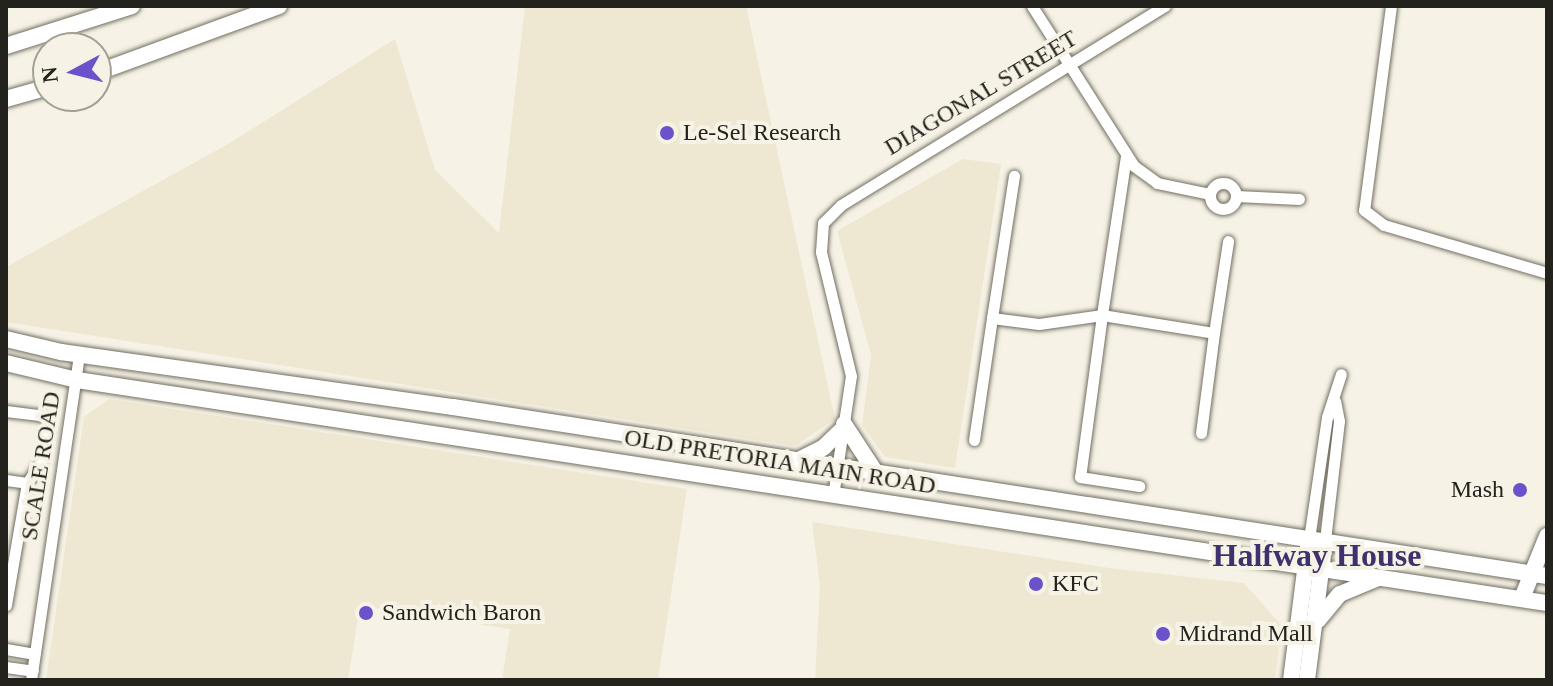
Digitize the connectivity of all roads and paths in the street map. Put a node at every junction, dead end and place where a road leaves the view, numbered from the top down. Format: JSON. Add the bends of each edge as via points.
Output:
{"nodes":[{"id":1,"x":132,"y":6,"type":"edge"},
{"id":2,"x":279,"y":6,"type":"edge"},
{"id":3,"x":1032,"y":6,"type":"edge"},
{"id":4,"x":1165,"y":6,"type":"edge"},
{"id":5,"x":1391,"y":6,"type":"edge"},
{"id":6,"x":6,"y":46,"type":"edge"},
{"id":7,"x":1068,"y":66,"type":"junction"},
{"id":8,"x":112,"y":67,"type":"edge"},
{"id":9,"x":32,"y":92,"type":"edge"},
{"id":10,"x":6,"y":99,"type":"edge"},
{"id":11,"x":1126,"y":156,"type":"junction"},
{"id":12,"x":1014,"y":176,"type":"dead end"},
{"id":13,"x":1210,"y":194,"type":"junction"},
{"id":14,"x":1236,"y":196,"type":"junction"},
{"id":15,"x":1299,"y":199,"type":"dead end"},
{"id":16,"x":1228,"y":241,"type":"dead end"},
{"id":17,"x":1547,"y":273,"type":"edge"},
{"id":18,"x":1102,"y":315,"type":"junction"},
{"id":19,"x":992,"y":318,"type":"junction"},
{"id":20,"x":1214,"y":333,"type":"junction"},
{"id":21,"x":6,"y":339,"type":"edge"},
{"id":22,"x":79,"y":354,"type":"junction"},
{"id":23,"x":6,"y":363,"type":"edge"},
{"id":24,"x":1341,"y":374,"type":"dead end"},
{"id":25,"x":77,"y":380,"type":"junction"},
{"id":26,"x":6,"y":411,"type":"edge"},
{"id":27,"x":844,"y":426,"type":"junction"},
{"id":28,"x":1201,"y":433,"type":"dead end"},
{"id":29,"x":974,"y":440,"type":"dead end"},
{"id":30,"x":797,"y":461,"type":"junction"},
{"id":31,"x":839,"y":467,"type":"junction"},
{"id":32,"x":876,"y":473,"type":"junction"},
{"id":33,"x":6,"y":480,"type":"edge"},
{"id":34,"x":27,"y":483,"type":"junction"},
{"id":35,"x":1139,"y":486,"type":"dead end"},
{"id":36,"x":833,"y":496,"type":"junction"},
{"id":37,"x":1547,"y":536,"type":"edge"},
{"id":38,"x":1317,"y":540,"type":"junction"},
{"id":39,"x":10,"y":548,"type":"edge"},
{"id":40,"x":1315,"y":566,"type":"junction"},
{"id":41,"x":1384,"y":576,"type":"junction"},
{"id":42,"x":1542,"y":576,"type":"edge"},
{"id":43,"x":1522,"y":598,"type":"junction"},
{"id":44,"x":1544,"y":602,"type":"edge"},
{"id":45,"x":6,"y":605,"type":"edge"},
{"id":46,"x":1317,"y":622,"type":"junction"},
{"id":47,"x":6,"y":649,"type":"edge"},
{"id":48,"x":35,"y":654,"type":"junction"},
{"id":49,"x":6,"y":667,"type":"edge"},
{"id":50,"x":32,"y":675,"type":"edge"},
{"id":51,"x":1291,"y":680,"type":"edge"},
{"id":52,"x":1307,"y":680,"type":"edge"}],
"edges":[{"from":1,"to":6,"type":"main road"},
{"from":2,"to":8,"type":"main road"},
{"from":3,"to":7,"type":"street"},
{"from":4,"to":7,"type":"street","name":"DIAGONAL STREET"},
{"from":5,"to":17,"type":"street","via":[[1364,210],[1384,225]]},
{"from":7,"to":11,"type":"street"},
{"from":7,"to":27,"type":"street","name":"DIAGONAL STREET","via":[[841,205],[823,223],[821,252],[851,376]]},
{"from":9,"to":10,"type":"main road"},
{"from":11,"to":13,"type":"street","via":[[1149,180]]},
{"from":11,"to":18,"type":"street"},
{"from":12,"to":19,"type":"street"},
{"from":13,"to":14,"type":"street","via":[[1224,183]]},
{"from":13,"to":14,"type":"street","via":[[1212,204],[1222,210],[1232,206]]},
{"from":14,"to":15,"type":"street"},
{"from":16,"to":20,"type":"street"},
{"from":18,"to":19,"type":"street","via":[[1039,324]]},
{"from":18,"to":20,"type":"street"},
{"from":18,"to":35,"type":"street","via":[[1080,477]]},
{"from":19,"to":29,"type":"street"},
{"from":20,"to":28,"type":"street"},
{"from":21,"to":22,"type":"main road","name":"OLD PRETORIA MAIN ROAD"},
{"from":22,"to":25,"type":"street","name":"SCALE ROAD"},
{"from":22,"to":30,"type":"main road","name":"OLD PRETORIA MAIN ROAD"},
{"from":23,"to":25,"type":"main road","name":"OLD PRETORIA MAIN ROAD"},
{"from":24,"to":38,"type":"street","via":[[1335,401],[1339,421]]},
{"from":25,"to":36,"type":"main road","name":"OLD PRETORIA MAIN ROAD"},
{"from":25,"to":48,"type":"street","name":"SCALE ROAD"},
{"from":26,"to":34,"type":"street","via":[[49,419],[42,460]]},
{"from":27,"to":30,"type":"main road","via":[[823,448]]},
{"from":27,"to":31,"type":"street"},
{"from":27,"to":32,"type":"main road"},
{"from":30,"to":31,"type":"main road","name":"OLD PRETORIA MAIN ROAD"},
{"from":31,"to":32,"type":"main road","name":"OLD PRETORIA MAIN ROAD"},
{"from":31,"to":36,"type":"street"},
{"from":32,"to":38,"type":"main road","name":"OLD PRETORIA MAIN ROAD"},
{"from":33,"to":34,"type":"street"},
{"from":34,"to":39,"type":"street"},
{"from":36,"to":40,"type":"main road","name":"OLD PRETORIA MAIN ROAD"},
{"from":37,"to":42,"type":"main road"},
{"from":38,"to":40,"type":"main road"},
{"from":38,"to":42,"type":"main road","name":"OLD PRETORIA MAIN ROAD"},
{"from":39,"to":45,"type":"street"},
{"from":40,"to":41,"type":"main road","name":"OLD PRETORIA MAIN ROAD"},
{"from":40,"to":46,"type":"main road"},
{"from":40,"to":51,"type":"main road"},
{"from":41,"to":43,"type":"main road","name":"OLD PRETORIA MAIN ROAD"},
{"from":41,"to":46,"type":"main road","via":[[1340,594]]},
{"from":42,"to":43,"type":"main road"},
{"from":42,"to":44,"type":"main road"},
{"from":43,"to":44,"type":"main road","name":"OLD PRETORIA MAIN ROAD"},
{"from":46,"to":52,"type":"main road"},
{"from":47,"to":48,"type":"street"},
{"from":48,"to":50,"type":"street","name":"SCALE ROAD"},
{"from":49,"to":50,"type":"street"}]}
